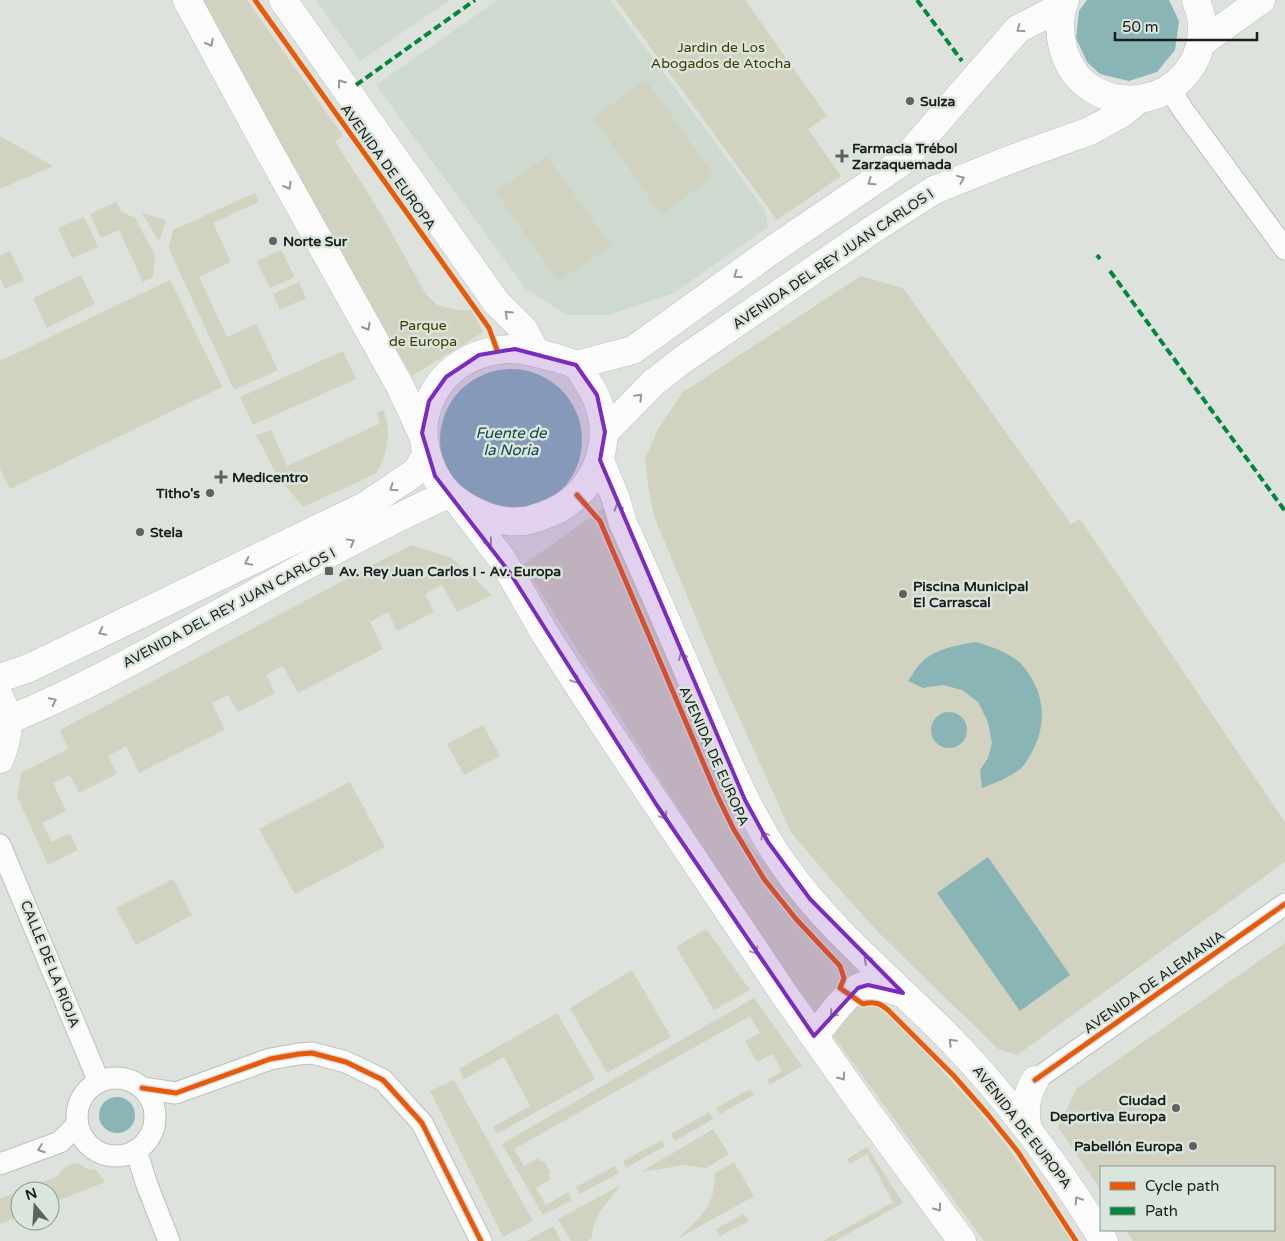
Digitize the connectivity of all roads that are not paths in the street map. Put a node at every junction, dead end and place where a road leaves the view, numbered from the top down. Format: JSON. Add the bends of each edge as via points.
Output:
{"nodes":[{"id":1,"x":187,"y":0,"type":"edge"},
{"id":2,"x":283,"y":0,"type":"edge"},
{"id":3,"x":1196,"y":0,"type":"edge"},
{"id":4,"x":1261,"y":0,"type":"edge"},
{"id":5,"x":1064,"y":3,"type":"edge"},
{"id":6,"x":1200,"y":44,"type":"junction"},
{"id":7,"x":1170,"y":89,"type":"junction"},
{"id":8,"x":1138,"y":100,"type":"junction"},
{"id":9,"x":1285,"y":249,"type":"edge"},
{"id":10,"x":536,"y":353,"type":"junction"},
{"id":11,"x":576,"y":365,"type":"junction"},
{"id":12,"x":605,"y":432,"type":"junction"},
{"id":13,"x":424,"y":444,"type":"junction"},
{"id":14,"x":600,"y":460,"type":"junction"},
{"id":15,"x":454,"y":499,"type":"junction"},
{"id":16,"x":0,"y":678,"type":"edge"},
{"id":17,"x":4,"y":709,"type":"edge"},
{"id":18,"x":0,"y":759,"type":"edge"},
{"id":19,"x":0,"y":846,"type":"edge"},
{"id":20,"x":1285,"y":904,"type":"edge"},
{"id":21,"x":903,"y":993,"type":"junction"},
{"id":22,"x":814,"y":1036,"type":"junction"},
{"id":23,"x":985,"y":1078,"type":"junction"},
{"id":24,"x":1035,"y":1080,"type":"junction"},
{"id":25,"x":99,"y":1082,"type":"junction"},
{"id":26,"x":142,"y":1088,"type":"junction"},
{"id":27,"x":78,"y":1126,"type":"junction"},
{"id":28,"x":1028,"y":1130,"type":"junction"},
{"id":29,"x":136,"y":1150,"type":"junction"},
{"id":30,"x":0,"y":1164,"type":"edge"},
{"id":31,"x":1101,"y":1239,"type":"edge"},
{"id":32,"x":169,"y":1241,"type":"edge"},
{"id":33,"x":481,"y":1241,"type":"edge"},
{"id":34,"x":962,"y":1241,"type":"edge"}],
"edges":[{"from":1,"to":13,"type":"main road","one_way":true,"via":[[393,373]]},
{"from":10,"to":2,"type":"main road","name":"AVENIDA DE EUROPA","one_way":true,"via":[[524,330],[496,302]]},
{"from":3,"to":6,"type":"main road","via":[[1202,21]]},
{"from":4,"to":6,"type":"main road"},
{"from":5,"to":8,"type":"main road","via":[[1059,34],[1067,61],[1084,84],[1109,97]]},
{"from":5,"to":11,"type":"main road","one_way":true,"via":[[1018,29],[902,162],[774,248],[634,350]]},
{"from":6,"to":7,"type":"main road","via":[[1189,70]]},
{"from":7,"to":8,"type":"main road"},
{"from":7,"to":9,"type":"street"},
{"from":12,"to":8,"type":"main road","name":"AVENIDA DEL REY JUAN CARLOS I","one_way":true,"via":[[653,383],[681,361],[934,190],[1090,131],[1121,114]]},
{"from":10,"to":11,"type":"main road"},
{"from":10,"to":13,"type":"main road","via":[[520,349],[497,350],[462,364],[446,377],[429,401]]},
{"from":11,"to":12,"type":"main road","via":[[597,395]]},
{"from":12,"to":14,"type":"main road"},
{"from":13,"to":15,"type":"main road","via":[[435,476]]},
{"from":13,"to":16,"type":"main road","name":"AVENIDA DEL REY JUAN CARLOS I","one_way":true,"via":[[417,471],[365,506],[29,668]]},
{"from":14,"to":15,"type":"main road","via":[[584,490],[557,511],[524,521],[490,519]]},
{"from":21,"to":14,"type":"main road","name":"AVENIDA DE EUROPA","one_way":true,"via":[[815,905],[785,868],[761,829],[731,770]]},
{"from":17,"to":15,"type":"main road","name":"AVENIDA DEL REY JUAN CARLOS I","one_way":true,"via":[[49,703],[378,527]]},
{"from":15,"to":22,"type":"main road","one_way":true,"via":[[502,559],[545,634],[656,804]]},
{"from":17,"to":18,"type":"main road","via":[[7,740]]},
{"from":19,"to":25,"type":"street","name":"CALLE DE LA RIOJA"},
{"from":20,"to":24,"type":"street","name":"AVENIDA DE ALEMANIA"},
{"from":21,"to":22,"type":"main road","one_way":true,"via":[[868,985],[858,988]]},
{"from":23,"to":21,"type":"main road","name":"AVENIDA DE EUROPA","one_way":true},
{"from":22,"to":34,"type":"main road","one_way":true},
{"from":23,"to":24,"type":"main road","via":[[1006,1082]]},
{"from":23,"to":28,"type":"main road","name":"AVENIDA DE EUROPA"},
{"from":24,"to":28,"type":"main road","via":[[1025,1104]]},
{"from":25,"to":26,"type":"street","via":[[122,1078]]},
{"from":25,"to":27,"type":"street","via":[[85,1092],[78,1108]]},
{"from":26,"to":29,"type":"street","via":[[152,1103],[154,1121],[152,1133]]},
{"from":26,"to":33,"type":"street","via":[[176,1093],[270,1059],[299,1054],[312,1053],[346,1062],[383,1080],[422,1124]]},
{"from":27,"to":29,"type":"street","via":[[82,1137],[100,1153],[112,1156]]},
{"from":27,"to":30,"type":"street","one_way":true,"via":[[60,1142]]},
{"from":31,"to":28,"type":"main road","name":"AVENIDA DE EUROPA","one_way":true},
{"from":29,"to":32,"type":"street","via":[[146,1185]]}]}
